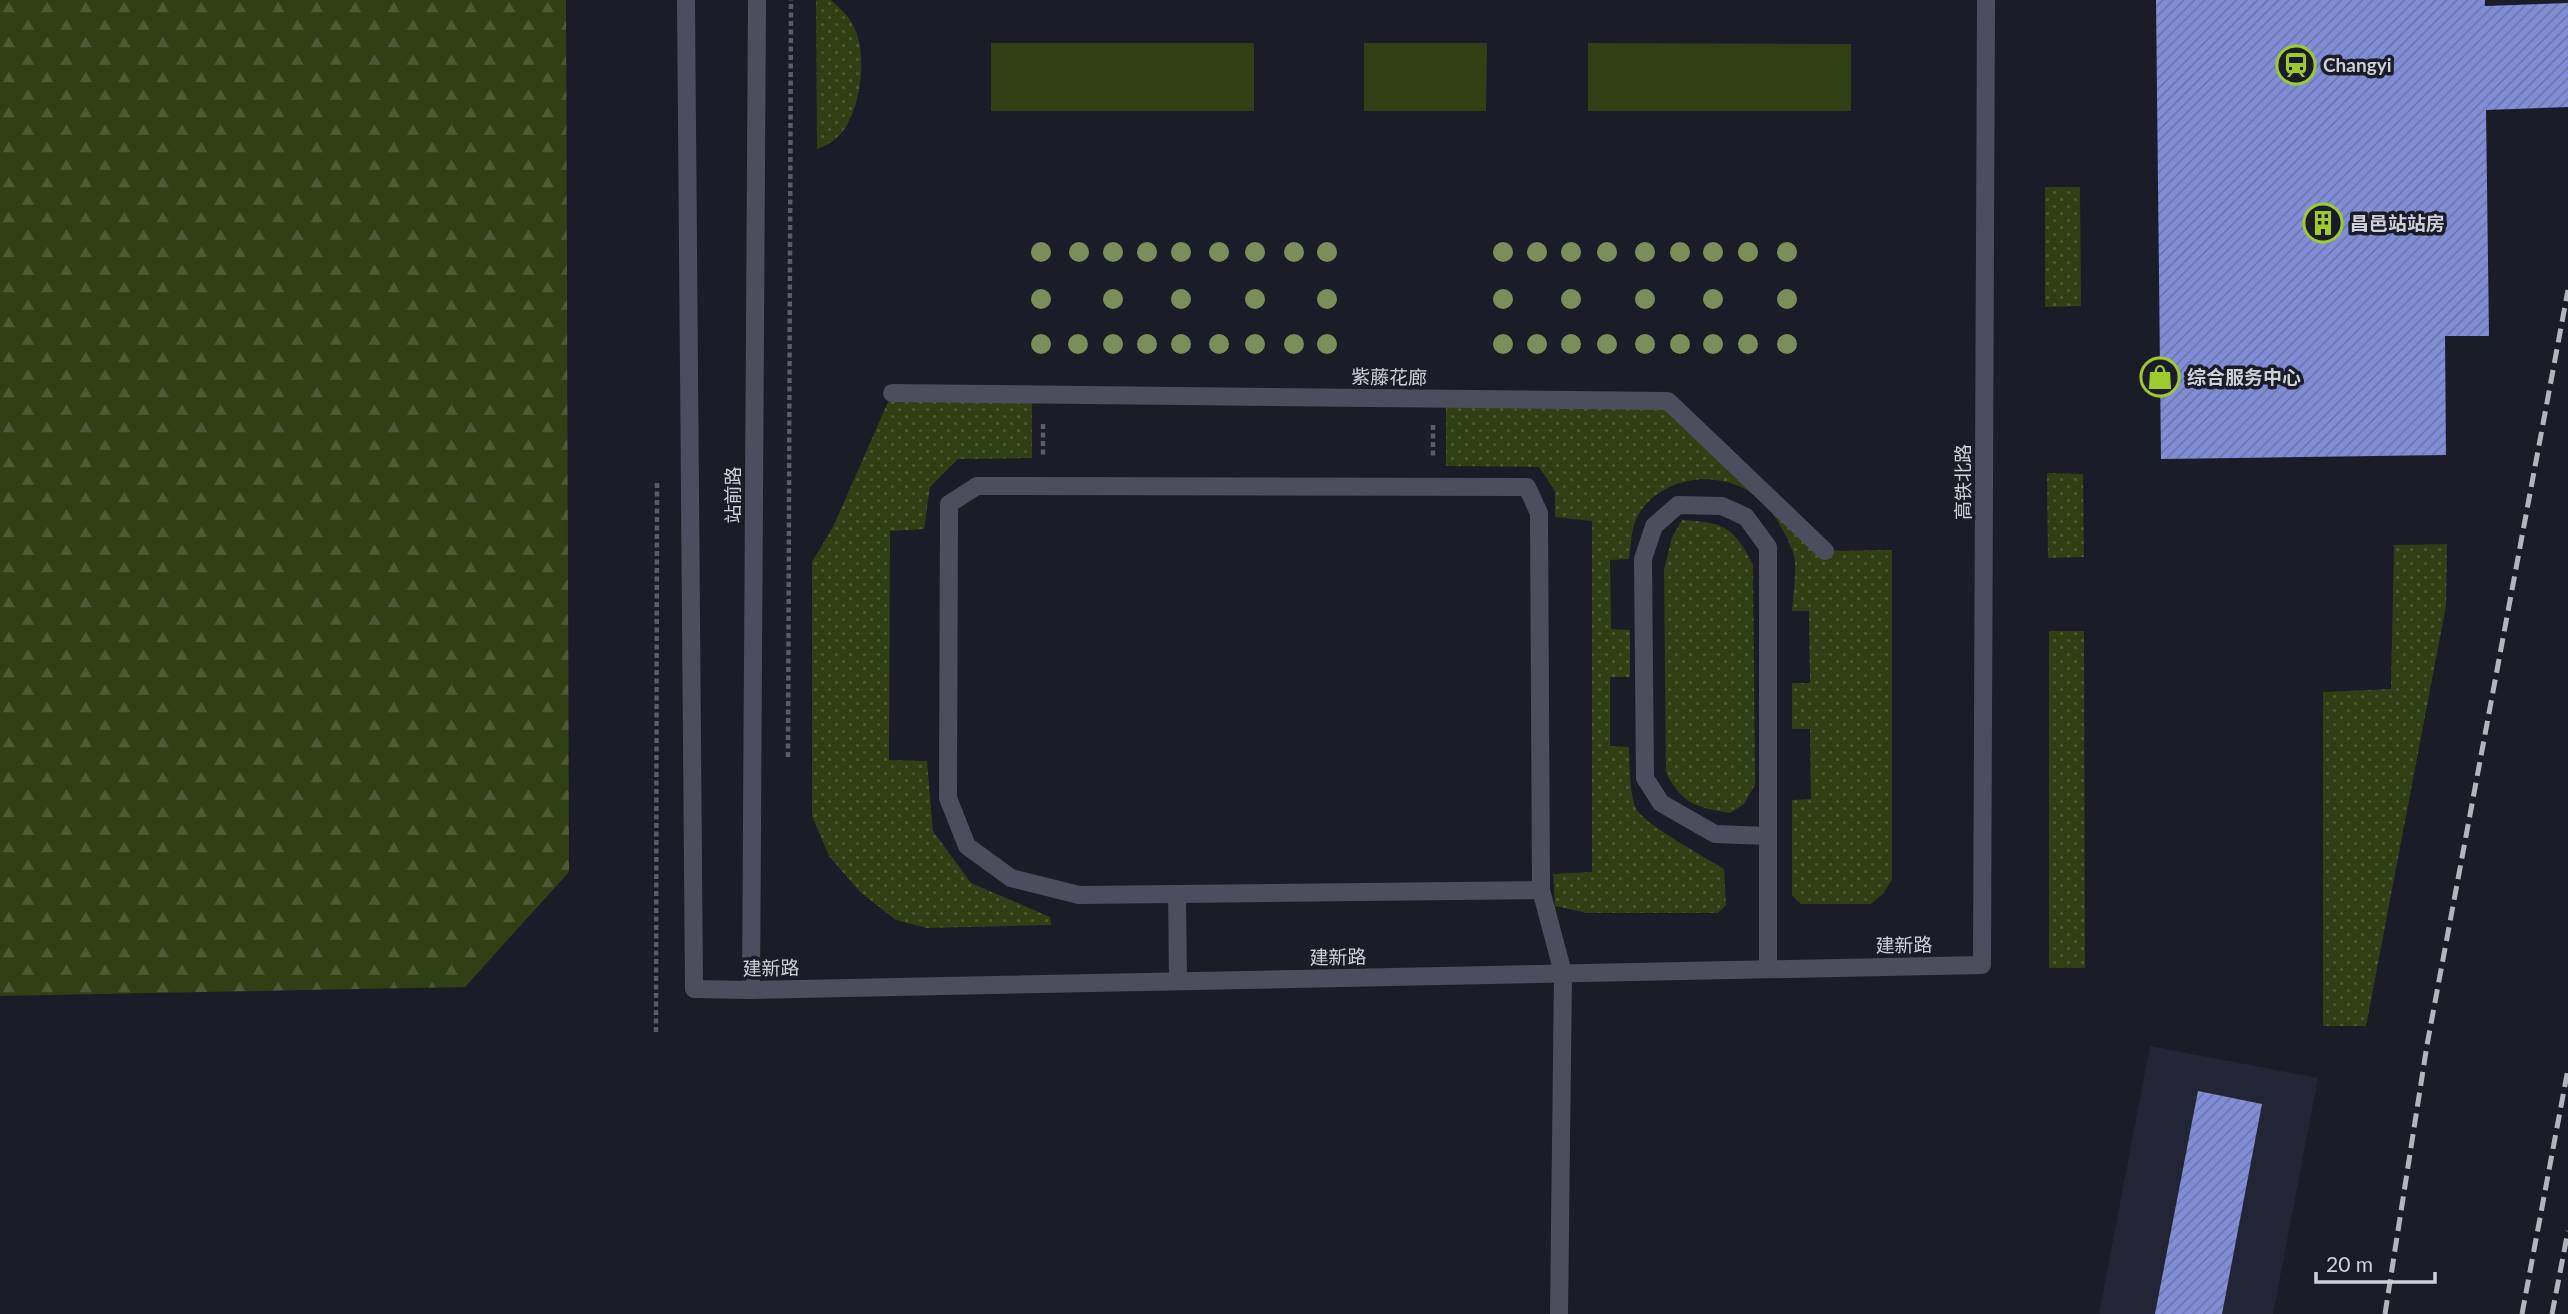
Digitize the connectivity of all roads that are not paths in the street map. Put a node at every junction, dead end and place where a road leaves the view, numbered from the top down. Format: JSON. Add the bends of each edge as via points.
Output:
{"nodes":[{"id":1,"x":686,"y":0,"type":"edge"},
{"id":2,"x":757,"y":0,"type":"edge"},
{"id":3,"x":1986,"y":0,"type":"edge"},
{"id":4,"x":892,"y":393,"type":"dead end"},
{"id":5,"x":1825,"y":551,"type":"dead end"},
{"id":6,"x":1768,"y":836,"type":"junction"},
{"id":7,"x":1541,"y":890,"type":"junction"},
{"id":8,"x":1177,"y":894,"type":"junction"},
{"id":9,"x":1982,"y":965,"type":"joint"},
{"id":10,"x":1768,"y":969,"type":"junction"},
{"id":11,"x":1563,"y":973,"type":"junction"},
{"id":12,"x":1178,"y":981,"type":"junction"},
{"id":13,"x":751,"y":990,"type":"junction"},
{"id":14,"x":1559,"y":1314,"type":"edge"}],
"edges":[{"from":1,"to":13,"type":"street","name":"建新路","via":[[694,989]]},
{"from":2,"to":13,"type":"street","name":"站前路"},
{"from":3,"to":9,"type":"street","name":"高铁北路"},
{"from":4,"to":5,"type":"street","name":"紫藤花廊","via":[[1668,401]]},
{"from":6,"to":6,"type":"street","via":[[1768,547],[1746,517],[1723,506],[1678,505],[1654,526],[1643,559],[1644,778],[1661,803],[1715,834]]},
{"from":6,"to":10,"type":"street"},
{"from":7,"to":8,"type":"street"},
{"from":7,"to":8,"type":"street","via":[[1539,513],[1527,487],[977,486],[949,504],[948,798],[967,846],[1011,878],[1079,895]]},
{"from":7,"to":11,"type":"street"},
{"from":8,"to":12,"type":"street"},
{"from":9,"to":10,"type":"street","name":"建新路"},
{"from":10,"to":11,"type":"street","name":"建新路"},
{"from":11,"to":12,"type":"street","name":"建新路"},
{"from":11,"to":14,"type":"street"},
{"from":12,"to":13,"type":"street","name":"建新路"}]}
